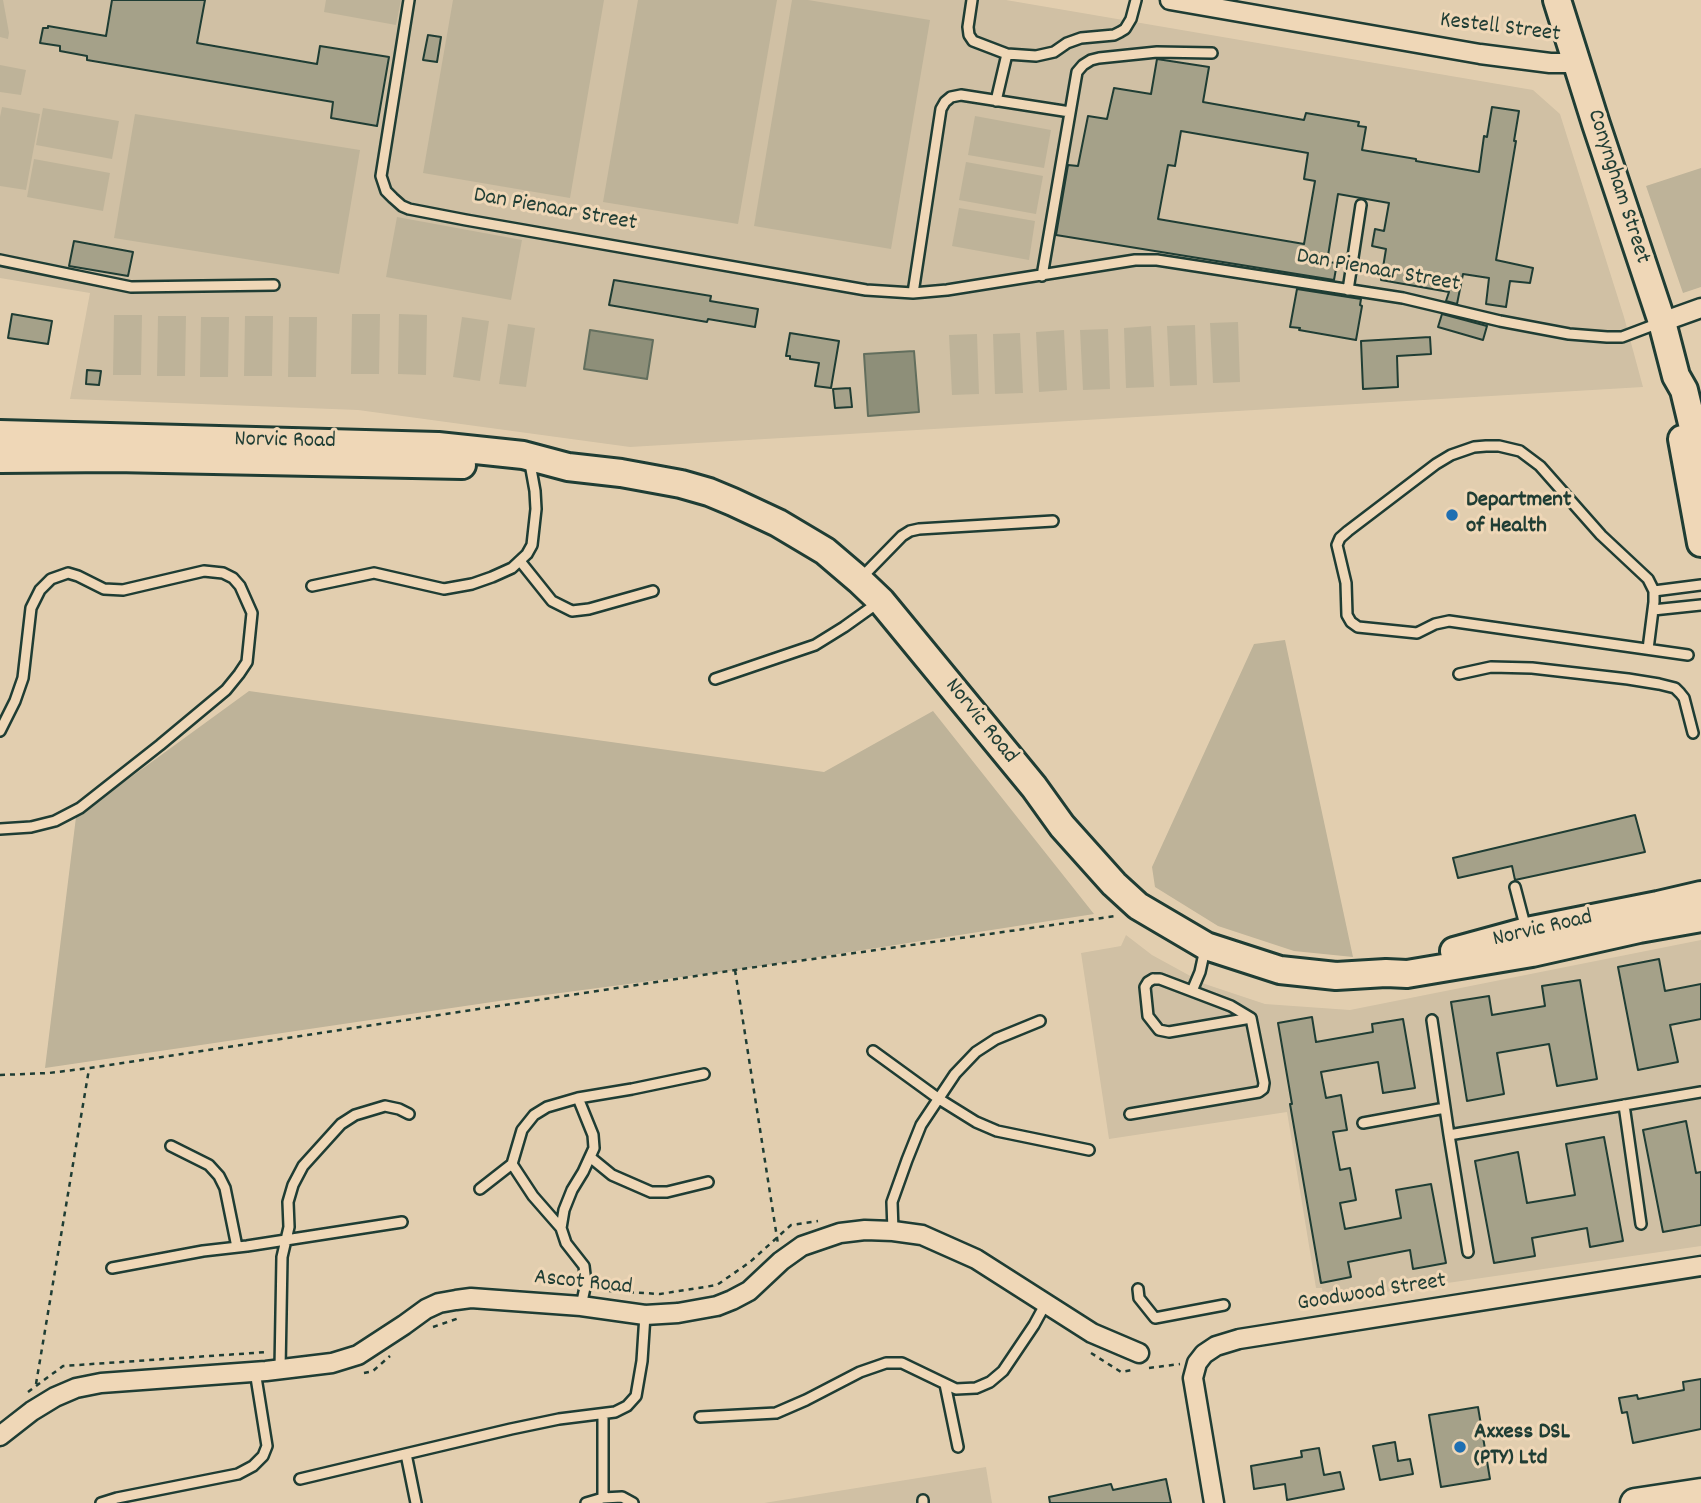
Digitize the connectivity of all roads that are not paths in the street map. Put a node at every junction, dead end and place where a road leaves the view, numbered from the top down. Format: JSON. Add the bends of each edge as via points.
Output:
{"nodes":[{"id":1,"x":409,"y":0,"type":"edge"},
{"id":2,"x":972,"y":0,"type":"edge"},
{"id":3,"x":1136,"y":0,"type":"edge"},
{"id":4,"x":1170,"y":0,"type":"edge"},
{"id":5,"x":1557,"y":0,"type":"edge"},
{"id":6,"x":1212,"y":53,"type":"dead end"},
{"id":7,"x":1007,"y":54,"type":"junction"},
{"id":8,"x":1576,"y":61,"type":"junction"},
{"id":9,"x":996,"y":101,"type":"junction"},
{"id":10,"x":1070,"y":112,"type":"junction"},
{"id":11,"x":1361,"y":205,"type":"dead end"},
{"id":12,"x":0,"y":261,"type":"edge"},
{"id":13,"x":1042,"y":276,"type":"junction"},
{"id":14,"x":274,"y":285,"type":"dead end"},
{"id":15,"x":1348,"y":290,"type":"junction"},
{"id":16,"x":913,"y":293,"type":"junction"},
{"id":17,"x":1701,"y":308,"type":"edge"},
{"id":18,"x":1662,"y":322,"type":"junction"},
{"id":19,"x":1676,"y":376,"type":"junction"},
{"id":20,"x":0,"y":434,"type":"edge"},
{"id":21,"x":0,"y":460,"type":"edge"},
{"id":22,"x":1701,"y":461,"type":"edge"},
{"id":23,"x":531,"y":463,"type":"junction"},
{"id":24,"x":1053,"y":520,"type":"dead end"},
{"id":25,"x":1701,"y":543,"type":"edge"},
{"id":26,"x":520,"y":561,"type":"junction"},
{"id":27,"x":859,"y":580,"type":"junction"},
{"id":28,"x":1701,"y":585,"type":"edge"},
{"id":29,"x":313,"y":586,"type":"dead end"},
{"id":30,"x":653,"y":591,"type":"dead end"},
{"id":31,"x":1654,"y":591,"type":"junction"},
{"id":32,"x":881,"y":601,"type":"junction"},
{"id":33,"x":1701,"y":605,"type":"edge"},
{"id":34,"x":1653,"y":610,"type":"junction"},
{"id":35,"x":1648,"y":649,"type":"junction"},
{"id":36,"x":1688,"y":655,"type":"dead end"},
{"id":37,"x":1459,"y":674,"type":"dead end"},
{"id":38,"x":715,"y":679,"type":"dead end"},
{"id":39,"x":0,"y":731,"type":"edge"},
{"id":40,"x":1693,"y":733,"type":"edge"},
{"id":41,"x":0,"y":829,"type":"edge"},
{"id":42,"x":1515,"y":887,"type":"dead end"},
{"id":43,"x":1701,"y":895,"type":"edge"},
{"id":44,"x":1701,"y":918,"type":"edge"},
{"id":45,"x":1530,"y":942,"type":"junction"},
{"id":46,"x":1206,"y":946,"type":"junction"},
{"id":47,"x":1192,"y":990,"type":"junction"},
{"id":48,"x":1251,"y":1018,"type":"junction"},
{"id":49,"x":1432,"y":1020,"type":"dead end"},
{"id":50,"x":1040,"y":1021,"type":"dead end"},
{"id":51,"x":873,"y":1052,"type":"dead end"},
{"id":52,"x":704,"y":1074,"type":"dead end"},
{"id":53,"x":1701,"y":1092,"type":"edge"},
{"id":54,"x":578,"y":1098,"type":"junction"},
{"id":55,"x":939,"y":1099,"type":"junction"},
{"id":56,"x":1624,"y":1105,"type":"junction"},
{"id":57,"x":1446,"y":1108,"type":"junction"},
{"id":58,"x":409,"y":1114,"type":"dead end"},
{"id":59,"x":1130,"y":1114,"type":"dead end"},
{"id":60,"x":1363,"y":1123,"type":"dead end"},
{"id":61,"x":1450,"y":1135,"type":"junction"},
{"id":62,"x":172,"y":1146,"type":"dead end"},
{"id":63,"x":1089,"y":1150,"type":"dead end"},
{"id":64,"x":590,"y":1157,"type":"junction"},
{"id":65,"x":512,"y":1164,"type":"junction"},
{"id":66,"x":708,"y":1182,"type":"dead end"},
{"id":67,"x":480,"y":1189,"type":"dead end"},
{"id":68,"x":402,"y":1222,"type":"dead end"},
{"id":69,"x":1641,"y":1224,"type":"dead end"},
{"id":70,"x":561,"y":1228,"type":"junction"},
{"id":71,"x":893,"y":1231,"type":"junction"},
{"id":72,"x":286,"y":1240,"type":"junction"},
{"id":73,"x":237,"y":1247,"type":"junction"},
{"id":74,"x":1468,"y":1252,"type":"dead end"},
{"id":75,"x":1701,"y":1266,"type":"edge"},
{"id":76,"x":112,"y":1268,"type":"dead end"},
{"id":77,"x":1138,"y":1289,"type":"dead end"},
{"id":78,"x":1046,"y":1303,"type":"junction"},
{"id":79,"x":1224,"y":1305,"type":"dead end"},
{"id":80,"x":581,"y":1306,"type":"junction"},
{"id":81,"x":645,"y":1315,"type":"junction"},
{"id":82,"x":1139,"y":1353,"type":"dead end"},
{"id":83,"x":280,"y":1369,"type":"junction"},
{"id":84,"x":255,"y":1371,"type":"junction"},
{"id":85,"x":945,"y":1384,"type":"junction"},
{"id":86,"x":603,"y":1414,"type":"junction"},
{"id":87,"x":700,"y":1417,"type":"dead end"},
{"id":88,"x":0,"y":1436,"type":"edge"},
{"id":89,"x":958,"y":1447,"type":"dead end"},
{"id":90,"x":406,"y":1454,"type":"junction"},
{"id":91,"x":300,"y":1479,"type":"dead end"},
{"id":92,"x":151,"y":1491,"type":"junction"},
{"id":93,"x":1701,"y":1493,"type":"edge"},
{"id":94,"x":603,"y":1498,"type":"junction"},
{"id":95,"x":101,"y":1503,"type":"edge"},
{"id":96,"x":154,"y":1503,"type":"edge"},
{"id":97,"x":416,"y":1503,"type":"edge"},
{"id":98,"x":586,"y":1503,"type":"edge"},
{"id":99,"x":633,"y":1503,"type":"edge"},
{"id":100,"x":1214,"y":1503,"type":"edge"},
{"id":101,"x":1635,"y":1503,"type":"edge"}],
"edges":[{"from":1,"to":16,"type":"lane","name":"Dan Pienaar Street","via":[[382,176],[386,191],[402,206],[813,281]]},
{"from":2,"to":7,"type":"lane","via":[[969,35],[979,45]]},
{"from":3,"to":7,"type":"lane","via":[[1125,29],[1114,35],[1081,38],[1044,56]]},
{"from":4,"to":8,"type":"street","name":"Kestell Street","via":[[1479,54],[1550,63]]},
{"from":5,"to":8,"type":"street","name":"Conyngham Street"},
{"from":6,"to":10,"type":"lane","via":[[1157,52],[1091,60],[1077,72]]},
{"from":7,"to":9,"type":"lane"},
{"from":8,"to":18,"type":"street","name":"Conyngham Street"},
{"from":9,"to":10,"type":"lane"},
{"from":9,"to":16,"type":"lane","via":[[961,95],[951,97],[941,109]]},
{"from":10,"to":13,"type":"lane"},
{"from":11,"to":15,"type":"lane"},
{"from":12,"to":14,"type":"lane","via":[[131,287]]},
{"from":13,"to":15,"type":"lane","name":"Dan Pienaar Street","via":[[1157,260]]},
{"from":13,"to":16,"type":"lane","name":"Dan Pienaar Street"},
{"from":15,"to":18,"type":"lane","name":"Dan Pienaar Street","via":[[1569,334],[1622,337]]},
{"from":17,"to":18,"type":"street","name":"Dan Pienaar Street"},
{"from":18,"to":19,"type":"street","name":"Conyngham Street"},
{"from":19,"to":22,"type":"street","name":"Conyngham Street","via":[[1684,390]]},
{"from":19,"to":25,"type":"street","name":"Conyngham Street","via":[[1674,393]]},
{"from":20,"to":23,"type":"street","name":"Norvic Road","via":[[438,446]]},
{"from":21,"to":23,"type":"street","name":"Norvic Road"},
{"from":23,"to":26,"type":"lane","via":[[535,527],[532,545]]},
{"from":23,"to":27,"type":"street","name":"Norvic Road","via":[[553,469],[621,473],[709,492],[802,537]]},
{"from":24,"to":27,"type":"lane","via":[[910,531]]},
{"from":26,"to":29,"type":"lane","via":[[492,577],[443,589],[374,573]]},
{"from":26,"to":30,"type":"lane","via":[[552,601],[572,611]]},
{"from":27,"to":32,"type":"street","name":"Norvic Road"},
{"from":28,"to":31,"type":"lane"},
{"from":31,"to":34,"type":"lane"},
{"from":31,"to":35,"type":"lane","via":[[1644,574],[1601,535],[1541,466],[1520,451],[1499,446],[1465,449],[1436,464],[1348,531],[1337,545],[1346,583],[1347,615],[1358,626],[1417,633],[1449,621]]},
{"from":32,"to":38,"type":"lane","via":[[815,645]]},
{"from":32,"to":46,"type":"street","name":"Norvic Road","via":[[1114,884],[1138,906]]},
{"from":33,"to":34,"type":"lane"},
{"from":34,"to":35,"type":"lane"},
{"from":35,"to":36,"type":"lane"},
{"from":37,"to":40,"type":"lane","via":[[1491,667],[1532,668],[1675,688],[1684,698]]},
{"from":39,"to":41,"type":"lane","via":[[23,678],[31,608],[51,579],[68,573],[104,589],[124,590],[204,571],[223,573],[240,586],[252,613],[247,662],[226,690],[80,808],[55,821]]},
{"from":42,"to":45,"type":"lane"},
{"from":43,"to":45,"type":"street","name":"Norvic Road"},
{"from":44,"to":45,"type":"street","name":"Norvic Road"},
{"from":45,"to":46,"type":"street","name":"Norvic Road","via":[[1429,971],[1336,976],[1280,970]]},
{"from":46,"to":47,"type":"lane"},
{"from":47,"to":48,"type":"lane"},
{"from":47,"to":48,"type":"lane","via":[[1160,979],[1148,982],[1148,1016],[1159,1030]]},
{"from":48,"to":59,"type":"lane","via":[[1263,1089]]},
{"from":49,"to":57,"type":"lane"},
{"from":50,"to":55,"type":"lane","via":[[976,1052]]},
{"from":51,"to":55,"type":"lane"},
{"from":52,"to":54,"type":"lane"},
{"from":53,"to":56,"type":"lane"},
{"from":54,"to":64,"type":"lane","via":[[593,1135]]},
{"from":54,"to":65,"type":"lane","via":[[534,1115],[522,1130]]},
{"from":55,"to":63,"type":"lane","via":[[997,1130]]},
{"from":55,"to":71,"type":"lane","via":[[906,1160],[892,1202]]},
{"from":56,"to":61,"type":"lane"},
{"from":56,"to":69,"type":"lane"},
{"from":57,"to":60,"type":"lane"},
{"from":57,"to":61,"type":"lane"},
{"from":58,"to":72,"type":"lane","via":[[385,1106],[341,1124],[292,1185]]},
{"from":61,"to":74,"type":"lane"},
{"from":62,"to":73,"type":"lane","via":[[209,1165],[219,1176]]},
{"from":64,"to":66,"type":"lane","via":[[612,1175],[651,1192]]},
{"from":64,"to":70,"type":"lane","via":[[572,1190]]},
{"from":65,"to":67,"type":"lane"},
{"from":65,"to":70,"type":"lane"},
{"from":68,"to":72,"type":"lane"},
{"from":70,"to":80,"type":"lane","via":[[584,1266]]},
{"from":71,"to":78,"type":"street","name":"Ascot Road","via":[[922,1235],[976,1259]]},
{"from":71,"to":81,"type":"street","name":"Ascot Road","via":[[840,1233],[802,1246],[750,1291],[732,1300],[678,1313]]},
{"from":72,"to":73,"type":"lane"},
{"from":72,"to":83,"type":"lane"},
{"from":73,"to":76,"type":"lane"},
{"from":75,"to":100,"type":"street","name":"Goodwood Street","via":[[1216,1346],[1204,1354],[1194,1378]]},
{"from":77,"to":79,"type":"lane","via":[[1155,1318]]},
{"from":78,"to":82,"type":"street","name":"Ascot Road","via":[[1092,1333]]},
{"from":78,"to":85,"type":"lane","via":[[1003,1371],[990,1382],[956,1389]]},
{"from":80,"to":81,"type":"street","name":"Ascot Road"},
{"from":80,"to":83,"type":"street","name":"Ascot Road","via":[[471,1298],[439,1303],[358,1355]]},
{"from":81,"to":86,"type":"lane","via":[[636,1396],[627,1406]]},
{"from":83,"to":84,"type":"street","name":"Ascot Road"},
{"from":84,"to":88,"type":"street","name":"Ascot Road","via":[[76,1388],[32,1411]]},
{"from":84,"to":92,"type":"lane","via":[[267,1446],[263,1457],[238,1474]]},
{"from":85,"to":87,"type":"lane","via":[[902,1363],[886,1363],[776,1413]]},
{"from":85,"to":89,"type":"lane"},
{"from":86,"to":90,"type":"lane","via":[[547,1421]]},
{"from":86,"to":94,"type":"lane"},
{"from":90,"to":91,"type":"lane"},
{"from":90,"to":97,"type":"lane"},
{"from":92,"to":95,"type":"lane"},
{"from":92,"to":96,"type":"lane"},
{"from":93,"to":101,"type":"main road"},
{"from":94,"to":98,"type":"lane"},
{"from":94,"to":99,"type":"lane","via":[[622,1497]]}]}
